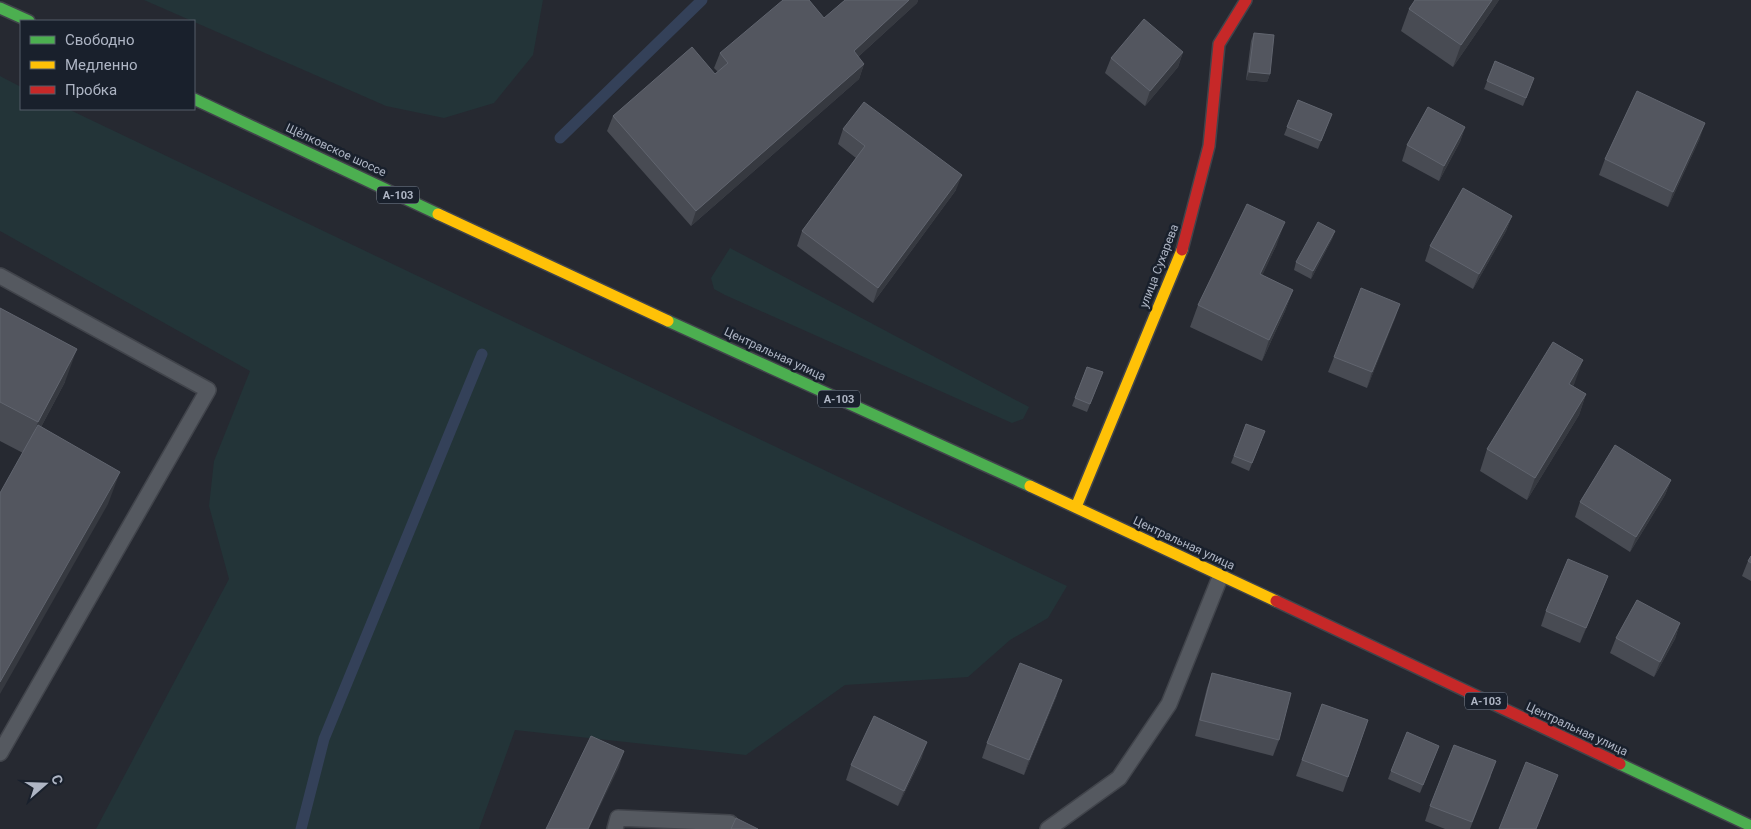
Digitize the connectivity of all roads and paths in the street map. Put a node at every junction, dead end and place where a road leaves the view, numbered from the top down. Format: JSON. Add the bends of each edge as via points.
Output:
{"nodes":[{"id":1,"x":1246,"y":0,"type":"edge"},
{"id":2,"x":0,"y":8,"type":"edge"},
{"id":3,"x":27,"y":20,"type":"edge"},
{"id":4,"x":195,"y":99,"type":"edge"},
{"id":5,"x":0,"y":276,"type":"edge"},
{"id":6,"x":603,"y":290,"type":"joint"},
{"id":7,"x":1076,"y":507,"type":"junction"},
{"id":8,"x":1222,"y":576,"type":"junction"},
{"id":9,"x":0,"y":753,"type":"edge"},
{"id":10,"x":730,"y":822,"type":"dead end"},
{"id":11,"x":1751,"y":826,"type":"edge"},
{"id":12,"x":615,"y":829,"type":"edge"},
{"id":13,"x":1048,"y":829,"type":"edge"}],
"edges":[{"from":1,"to":7,"type":"main road","name":"улица Сухарева","via":[[1218,44],[1209,146],[1184,245]]},
{"from":2,"to":3,"type":"main road"},
{"from":4,"to":6,"type":"main road","name":"Щёлковское шоссе","number":"А-103"},
{"from":5,"to":9,"type":"lane","via":[[208,390]]},
{"from":6,"to":7,"type":"main road","name":"Центральная улица","number":"А-103"},
{"from":7,"to":8,"type":"main road","name":"Центральная улица","number":"А-103"},
{"from":8,"to":11,"type":"main road","name":"Центральная улица","number":"А-103"},
{"from":8,"to":13,"type":"lane","via":[[1169,704],[1119,778]]},
{"from":10,"to":12,"type":"lane","via":[[618,818]]}]}
